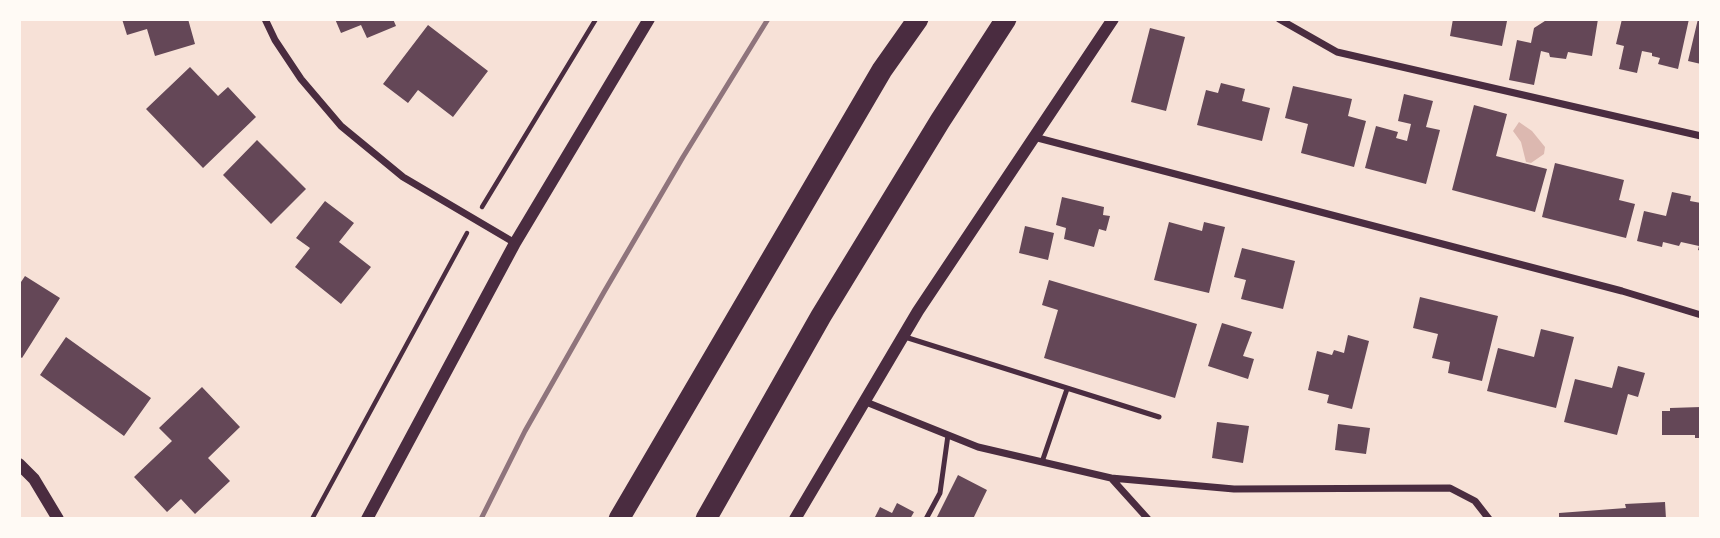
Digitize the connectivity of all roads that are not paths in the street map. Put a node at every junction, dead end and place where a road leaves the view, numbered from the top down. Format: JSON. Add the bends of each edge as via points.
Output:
{"nodes":[{"id":1,"x":265,"y":19,"type":"edge"},
{"id":2,"x":649,"y":19,"type":"edge"},
{"id":3,"x":918,"y":19,"type":"edge"},
{"id":4,"x":1006,"y":19,"type":"edge"},
{"id":5,"x":1113,"y":19,"type":"edge"},
{"id":6,"x":1279,"y":19,"type":"edge"},
{"id":7,"x":1701,"y":136,"type":"edge"},
{"id":8,"x":1034,"y":137,"type":"junction"},
{"id":9,"x":515,"y":243,"type":"junction"},
{"id":10,"x":1701,"y":315,"type":"edge"},
{"id":11,"x":903,"y":336,"type":"junction"},
{"id":12,"x":1067,"y":389,"type":"junction"},
{"id":13,"x":866,"y":402,"type":"junction"},
{"id":14,"x":1159,"y":417,"type":"dead end"},
{"id":15,"x":948,"y":435,"type":"junction"},
{"id":16,"x":1042,"y":462,"type":"junction"},
{"id":17,"x":19,"y":464,"type":"edge"},
{"id":18,"x":1111,"y":478,"type":"junction"},
{"id":19,"x":58,"y":519,"type":"edge"},
{"id":20,"x":367,"y":519,"type":"edge"},
{"id":21,"x":619,"y":519,"type":"edge"},
{"id":22,"x":706,"y":519,"type":"edge"},
{"id":23,"x":795,"y":519,"type":"edge"},
{"id":24,"x":926,"y":519,"type":"edge"},
{"id":25,"x":1148,"y":519,"type":"edge"},
{"id":26,"x":1489,"y":519,"type":"edge"}],
"edges":[{"from":1,"to":9,"type":"street","via":[[301,79],[341,126],[403,177]]},
{"from":2,"to":9,"type":"street"},
{"from":3,"to":21,"type":"highway","via":[[882,71]]},
{"from":4,"to":22,"type":"highway","via":[[821,316]]},
{"from":5,"to":8,"type":"street"},
{"from":6,"to":7,"type":"street","via":[[1337,52]]},
{"from":8,"to":10,"type":"street"},
{"from":8,"to":11,"type":"street"},
{"from":9,"to":20,"type":"street"},
{"from":11,"to":12,"type":"lane"},
{"from":11,"to":13,"type":"street"},
{"from":12,"to":14,"type":"lane"},
{"from":12,"to":16,"type":"lane"},
{"from":13,"to":15,"type":"street"},
{"from":13,"to":23,"type":"street"},
{"from":15,"to":16,"type":"street"},
{"from":15,"to":24,"type":"lane","via":[[940,493]]},
{"from":16,"to":18,"type":"street"},
{"from":17,"to":19,"type":"street","via":[[34,479]]},
{"from":18,"to":25,"type":"street"},
{"from":18,"to":26,"type":"street","via":[[1234,489],[1450,488],[1475,501]]}]}
